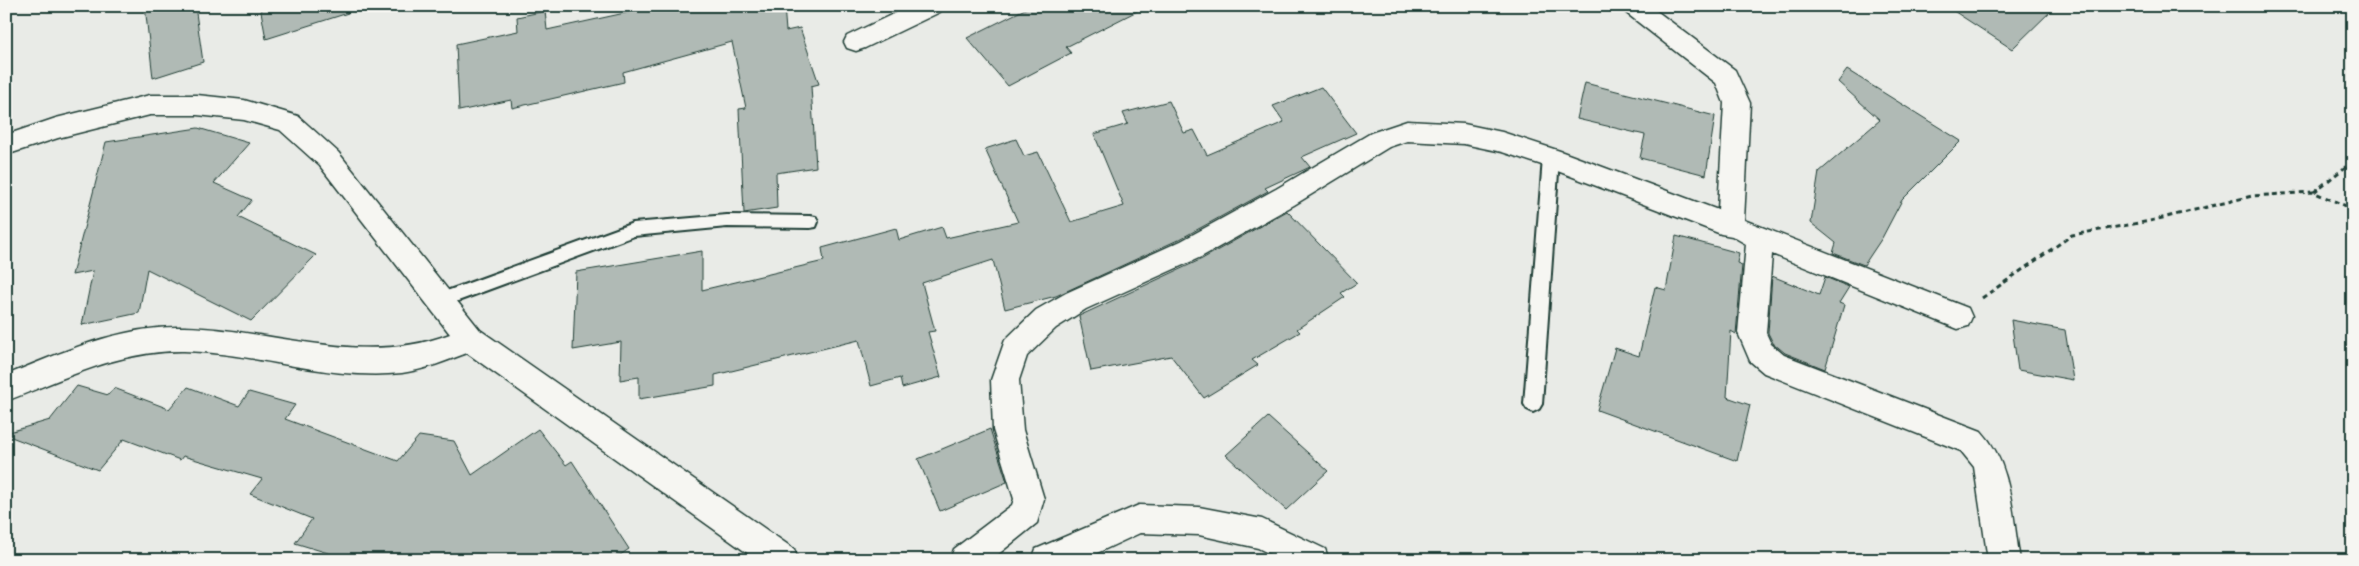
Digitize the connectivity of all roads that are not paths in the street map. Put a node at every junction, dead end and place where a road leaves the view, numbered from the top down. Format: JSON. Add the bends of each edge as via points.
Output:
{"nodes":[{"id":1,"x":932,"y":6,"type":"edge"},
{"id":2,"x":1633,"y":6,"type":"edge"},
{"id":3,"x":856,"y":42,"type":"dead end"},
{"id":4,"x":6,"y":145,"type":"edge"},
{"id":5,"x":1551,"y":158,"type":"junction"},
{"id":6,"x":810,"y":222,"type":"dead end"},
{"id":7,"x":1730,"y":226,"type":"junction"},
{"id":8,"x":1760,"y":237,"type":"junction"},
{"id":9,"x":439,"y":301,"type":"junction"},
{"id":10,"x":1958,"y":317,"type":"road end"},
{"id":11,"x":470,"y":340,"type":"junction"},
{"id":12,"x":6,"y":388,"type":"edge"},
{"id":13,"x":1533,"y":404,"type":"dead end"},
{"id":14,"x":783,"y":560,"type":"edge"},
{"id":15,"x":965,"y":560,"type":"edge"},
{"id":16,"x":1047,"y":560,"type":"edge"},
{"id":17,"x":1314,"y":560,"type":"edge"},
{"id":18,"x":2004,"y":560,"type":"edge"}],
"edges":[{"from":1,"to":3,"type":"street"},
{"from":2,"to":7,"type":"street","via":[[1726,77],[1737,103]]},
{"from":4,"to":9,"type":"street","via":[[56,128],[150,106],[197,105],[244,110],[289,124],[329,159]]},
{"from":5,"to":7,"type":"street"},
{"from":5,"to":13,"type":"lane"},
{"from":5,"to":15,"type":"street","via":[[1464,134],[1407,131],[1380,140],[1191,249],[1076,301],[1046,319],[1016,349],[1005,380],[1008,430],[1029,499],[1026,513]]},
{"from":6,"to":9,"type":"lane","via":[[719,222],[633,230]]},
{"from":7,"to":8,"type":"street"},
{"from":8,"to":10,"type":"street"},
{"from":8,"to":18,"type":"street","via":[[1752,333],[1760,352],[1774,364],[1971,441],[1988,466]]},
{"from":9,"to":11,"type":"street"},
{"from":11,"to":12,"type":"street","via":[[434,353],[396,361],[354,360],[182,339],[129,344]]},
{"from":11,"to":14,"type":"street"},
{"from":16,"to":17,"type":"street","via":[[1139,519],[1199,521],[1262,534]]}]}
